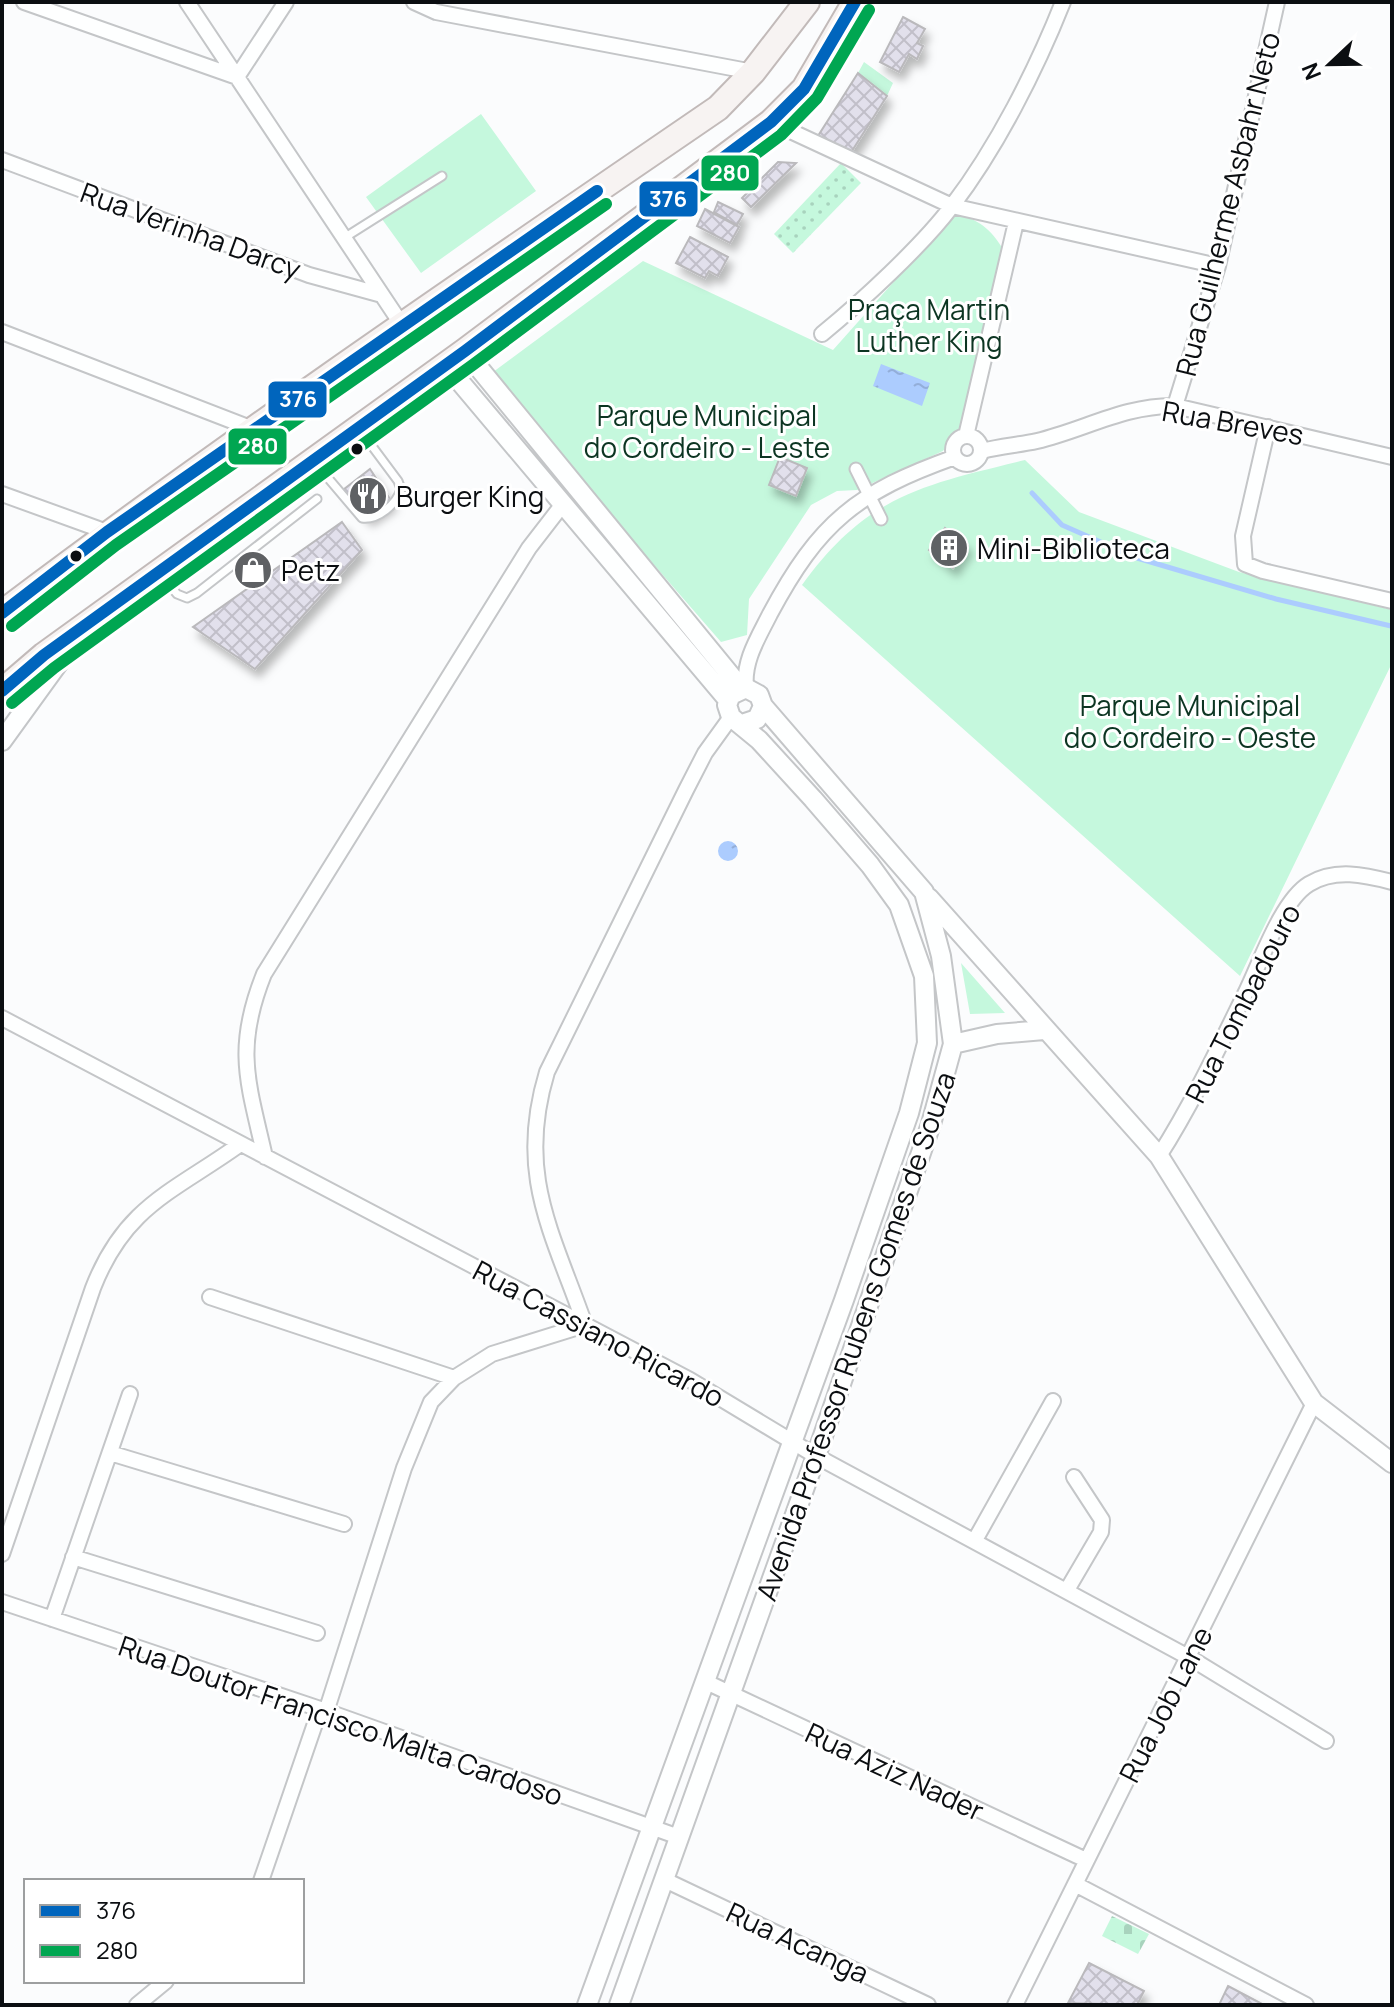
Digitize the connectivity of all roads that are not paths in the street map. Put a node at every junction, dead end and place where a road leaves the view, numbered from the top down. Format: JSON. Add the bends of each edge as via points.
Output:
{"nodes":[{"id":1,"x":24,"y":2,"type":"edge"},
{"id":2,"x":187,"y":2,"type":"edge"},
{"id":3,"x":286,"y":2,"type":"edge"},
{"id":4,"x":414,"y":2,"type":"edge"},
{"id":5,"x":807,"y":2,"type":"edge"},
{"id":6,"x":855,"y":2,"type":"edge"},
{"id":7,"x":1063,"y":2,"type":"edge"},
{"id":8,"x":1277,"y":2,"type":"edge"},
{"id":9,"x":753,"y":72,"type":"junction"},
{"id":10,"x":237,"y":77,"type":"junction"},
{"id":11,"x":771,"y":122,"type":"junction"},
{"id":12,"x":2,"y":160,"type":"edge"},
{"id":13,"x":442,"y":176,"type":"dead end"},
{"id":14,"x":952,"y":206,"type":"junction"},
{"id":15,"x":1016,"y":222,"type":"junction"},
{"id":16,"x":344,"y":238,"type":"junction"},
{"id":17,"x":1218,"y":266,"type":"junction"},
{"id":18,"x":382,"y":295,"type":"junction"},
{"id":19,"x":402,"y":325,"type":"junction"},
{"id":20,"x":2,"y":332,"type":"edge"},
{"id":21,"x":822,"y":334,"type":"dead end"},
{"id":22,"x":455,"y":358,"type":"junction"},
{"id":23,"x":1175,"y":406,"type":"junction"},
{"id":24,"x":1268,"y":427,"type":"junction"},
{"id":25,"x":358,"y":428,"type":"junction"},
{"id":26,"x":253,"y":429,"type":"junction"},
{"id":27,"x":966,"y":436,"type":"junction"},
{"id":28,"x":982,"y":451,"type":"junction"},
{"id":29,"x":955,"y":457,"type":"junction"},
{"id":30,"x":1392,"y":457,"type":"edge"},
{"id":31,"x":312,"y":461,"type":"junction"},
{"id":32,"x":856,"y":469,"type":"dead end"},
{"id":33,"x":2,"y":494,"type":"edge"},
{"id":34,"x":869,"y":496,"type":"junction"},
{"id":35,"x":317,"y":499,"type":"dead end"},
{"id":36,"x":563,"y":504,"type":"junction"},
{"id":37,"x":881,"y":519,"type":"dead end"},
{"id":38,"x":107,"y":532,"type":"junction"},
{"id":39,"x":158,"y":573,"type":"junction"},
{"id":40,"x":1392,"y":601,"type":"edge"},
{"id":41,"x":2,"y":613,"type":"edge"},
{"id":42,"x":86,"y":626,"type":"junction"},
{"id":43,"x":2,"y":691,"type":"edge"},
{"id":44,"x":738,"y":703,"type":"junction"},
{"id":45,"x":763,"y":706,"type":"junction"},
{"id":46,"x":2,"y":741,"type":"edge"},
{"id":47,"x":1392,"y":882,"type":"edge"},
{"id":48,"x":924,"y":892,"type":"junction"},
{"id":49,"x":2,"y":1018,"type":"edge"},
{"id":50,"x":1044,"y":1030,"type":"junction"},
{"id":51,"x":953,"y":1044,"type":"junction"},
{"id":52,"x":919,"y":1079,"type":"junction"},
{"id":53,"x":943,"y":1085,"type":"junction"},
{"id":54,"x":909,"y":1113,"type":"junction"},
{"id":55,"x":931,"y":1124,"type":"junction"},
{"id":56,"x":239,"y":1145,"type":"junction"},
{"id":57,"x":1159,"y":1156,"type":"junction"},
{"id":58,"x":265,"y":1157,"type":"junction"},
{"id":59,"x":210,"y":1297,"type":"dead end"},
{"id":60,"x":585,"y":1325,"type":"junction"},
{"id":61,"x":454,"y":1378,"type":"junction"},
{"id":62,"x":130,"y":1394,"type":"dead end"},
{"id":63,"x":1053,"y":1401,"type":"dead end"},
{"id":64,"x":1314,"y":1403,"type":"junction"},
{"id":65,"x":792,"y":1440,"type":"junction"},
{"id":66,"x":110,"y":1453,"type":"junction"},
{"id":67,"x":816,"y":1456,"type":"junction"},
{"id":68,"x":1392,"y":1463,"type":"edge"},
{"id":69,"x":1074,"y":1477,"type":"dead end"},
{"id":70,"x":344,"y":1524,"type":"dead end"},
{"id":71,"x":975,"y":1540,"type":"junction"},
{"id":72,"x":2,"y":1554,"type":"edge"},
{"id":73,"x":73,"y":1557,"type":"junction"},
{"id":74,"x":1067,"y":1590,"type":"junction"},
{"id":75,"x":2,"y":1602,"type":"edge"},
{"id":76,"x":52,"y":1619,"type":"junction"},
{"id":77,"x":317,"y":1633,"type":"dead end"},
{"id":78,"x":1190,"y":1658,"type":"junction"},
{"id":79,"x":704,"y":1681,"type":"junction"},
{"id":80,"x":730,"y":1694,"type":"junction"},
{"id":81,"x":323,"y":1710,"type":"junction"},
{"id":82,"x":1326,"y":1741,"type":"dead end"},
{"id":83,"x":649,"y":1828,"type":"junction"},
{"id":84,"x":679,"y":1837,"type":"junction"},
{"id":85,"x":1086,"y":1860,"type":"junction"},
{"id":86,"x":262,"y":1879,"type":"edge"},
{"id":87,"x":667,"y":1881,"type":"junction"},
{"id":88,"x":1075,"y":1884,"type":"junction"},
{"id":89,"x":164,"y":1983,"type":"edge"},
{"id":90,"x":137,"y":2005,"type":"edge"},
{"id":91,"x":587,"y":2005,"type":"edge"},
{"id":92,"x":619,"y":2005,"type":"edge"},
{"id":93,"x":928,"y":2005,"type":"edge"},
{"id":94,"x":1015,"y":2005,"type":"edge"},
{"id":95,"x":1306,"y":2005,"type":"edge"}],
"edges":[{"from":1,"to":10,"type":"street"},
{"from":2,"to":10,"type":"street"},
{"from":3,"to":10,"type":"street"},
{"from":4,"to":9,"type":"street","via":[[436,12]]},
{"from":5,"to":9,"type":"main road"},
{"from":6,"to":11,"type":"main road","via":[[804,89]]},
{"from":7,"to":14,"type":"street","via":[[1035,72]]},
{"from":8,"to":17,"type":"street","name":"Rua Guilherme Asbahr Neto"},
{"from":9,"to":19,"type":"main road","via":[[718,108]]},
{"from":10,"to":16,"type":"street"},
{"from":11,"to":14,"type":"street"},
{"from":11,"to":22,"type":"main road"},
{"from":12,"to":18,"type":"street","name":"Rua Verinha Darcy","via":[[309,275]]},
{"from":13,"to":16,"type":"lane"},
{"from":14,"to":15,"type":"street"},
{"from":14,"to":21,"type":"street"},
{"from":15,"to":17,"type":"street"},
{"from":15,"to":27,"type":"street"},
{"from":16,"to":18,"type":"street"},
{"from":17,"to":23,"type":"street","name":"Rua Guilherme Asbahr Neto"},
{"from":18,"to":19,"type":"street"},
{"from":19,"to":26,"type":"main road"},
{"from":20,"to":26,"type":"street"},
{"from":22,"to":25,"type":"main road"},
{"from":22,"to":36,"type":"street","name":"Avenida Professor Rubens Gomes de Souza"},
{"from":22,"to":44,"type":"street","name":"Avenida Professor Rubens Gomes de Souza"},
{"from":23,"to":24,"type":"street","name":"Rua Breves"},
{"from":23,"to":28,"type":"street","name":"Rua Breves","via":[[1129,410],[1037,441]]},
{"from":24,"to":30,"type":"street","name":"Rua Breves"},
{"from":24,"to":40,"type":"street","via":[[1243,536],[1245,564]]},
{"from":25,"to":31,"type":"main road"},
{"from":25,"to":31,"type":"lane","via":[[401,489],[399,499],[375,517],[362,518]]},
{"from":26,"to":38,"type":"main road"},
{"from":27,"to":28,"type":"street","via":[[979,442]]},
{"from":27,"to":29,"type":"street","via":[[955,444]]},
{"from":28,"to":29,"type":"street","via":[[971,464]]},
{"from":29,"to":34,"type":"street"},
{"from":31,"to":39,"type":"main road"},
{"from":32,"to":34,"type":"street"},
{"from":33,"to":38,"type":"street"},
{"from":34,"to":37,"type":"street"},
{"from":34,"to":44,"type":"street","via":[[843,512],[804,556],[747,663]]},
{"from":35,"to":39,"type":"lane","via":[[187,598]]},
{"from":36,"to":44,"type":"street","name":"Avenida Professor Rubens Gomes de Souza"},
{"from":36,"to":58,"type":"street","via":[[523,557],[264,974],[250,1008],[244,1063]]},
{"from":38,"to":41,"type":"main road"},
{"from":39,"to":42,"type":"main road"},
{"from":42,"to":43,"type":"main road"},
{"from":42,"to":46,"type":"street"},
{"from":44,"to":45,"type":"street","name":"Avenida Professor Rubens Gomes de Souza","via":[[759,695]]},
{"from":44,"to":45,"type":"street","via":[[757,719]]},
{"from":44,"to":52,"type":"street","name":"Avenida Professor Rubens Gomes de Souza","via":[[899,905],[924,976],[927,1043]]},
{"from":44,"to":60,"type":"street","via":[[686,790],[540,1094],[535,1175],[548,1227]]},
{"from":45,"to":48,"type":"street","name":"Avenida Professor Rubens Gomes de Souza"},
{"from":47,"to":57,"type":"street","name":"Rua Tombadouro","via":[[1342,874],[1311,883],[1297,895]]},
{"from":48,"to":50,"type":"street"},
{"from":48,"to":51,"type":"street","name":"Avenida Professor Rubens Gomes de Souza","via":[[941,956]]},
{"from":49,"to":56,"type":"street","name":"Rua Cassiano Ricardo"},
{"from":50,"to":51,"type":"street"},
{"from":50,"to":57,"type":"street"},
{"from":51,"to":53,"type":"street","name":"Avenida Professor Rubens Gomes de Souza"},
{"from":52,"to":53,"type":"street","via":[[929,1089]]},
{"from":52,"to":54,"type":"street","name":"Avenida Professor Rubens Gomes de Souza"},
{"from":53,"to":55,"type":"street","name":"Avenida Professor Rubens Gomes de Souza"},
{"from":54,"to":55,"type":"street","via":[[919,1110]]},
{"from":54,"to":65,"type":"street","name":"Avenida Professor Rubens Gomes de Souza"},
{"from":55,"to":67,"type":"street","name":"Avenida Professor Rubens Gomes de Souza"},
{"from":56,"to":58,"type":"street","name":"Rua Cassiano Ricardo"},
{"from":56,"to":72,"type":"street","via":[[146,1207],[110,1250]]},
{"from":57,"to":64,"type":"street"},
{"from":58,"to":60,"type":"street","name":"Rua Cassiano Ricardo"},
{"from":59,"to":61,"type":"street"},
{"from":60,"to":61,"type":"street","via":[[492,1354]]},
{"from":60,"to":65,"type":"street","name":"Rua Cassiano Ricardo"},
{"from":61,"to":81,"type":"street","via":[[431,1402],[413,1443]]},
{"from":62,"to":66,"type":"street"},
{"from":63,"to":71,"type":"street"},
{"from":64,"to":68,"type":"street"},
{"from":64,"to":78,"type":"street","name":"Rua Job Lane"},
{"from":65,"to":67,"type":"street","name":"Rua Cassiano Ricardo"},
{"from":65,"to":79,"type":"street","name":"Avenida Professor Rubens Gomes de Souza"},
{"from":66,"to":70,"type":"street"},
{"from":66,"to":73,"type":"street"},
{"from":67,"to":71,"type":"street","name":"Rua Cassiano Ricardo"},
{"from":67,"to":80,"type":"street","name":"Avenida Professor Rubens Gomes de Souza"},
{"from":69,"to":74,"type":"street","via":[[1102,1520],[1101,1532]]},
{"from":71,"to":74,"type":"street","name":"Rua Cassiano Ricardo"},
{"from":73,"to":76,"type":"street"},
{"from":73,"to":77,"type":"street"},
{"from":74,"to":78,"type":"street","name":"Rua Cassiano Ricardo"},
{"from":75,"to":76,"type":"street","name":"Rua Doutor Francisco Malta Cardoso"},
{"from":76,"to":81,"type":"street","name":"Rua Doutor Francisco Malta Cardoso"},
{"from":78,"to":82,"type":"street","name":"Rua Cassiano Ricardo"},
{"from":78,"to":85,"type":"street","name":"Rua Job Lane"},
{"from":79,"to":80,"type":"street","name":"Rua Aziz Nader"},
{"from":79,"to":83,"type":"street","name":"Avenida Professor Rubens Gomes de Souza"},
{"from":80,"to":84,"type":"street","name":"Avenida Professor Rubens Gomes de Souza"},
{"from":80,"to":85,"type":"street","name":"Rua Aziz Nader"},
{"from":81,"to":83,"type":"street","name":"Rua Doutor Francisco Malta Cardoso"},
{"from":81,"to":86,"type":"street"},
{"from":83,"to":84,"type":"street","name":"Rua Doutor Francisco Malta Cardoso"},
{"from":83,"to":91,"type":"street","name":"Avenida Professor Rubens Gomes de Souza"},
{"from":84,"to":87,"type":"street","name":"Avenida Professor Rubens Gomes de Souza"},
{"from":85,"to":88,"type":"street","name":"Rua Job Lane"},
{"from":87,"to":92,"type":"street","name":"Avenida Professor Rubens Gomes de Souza"},
{"from":87,"to":93,"type":"street","name":"Rua Acanga"},
{"from":88,"to":94,"type":"street","name":"Rua Job Lane"},
{"from":88,"to":95,"type":"street"},
{"from":89,"to":90,"type":"street"}]}
